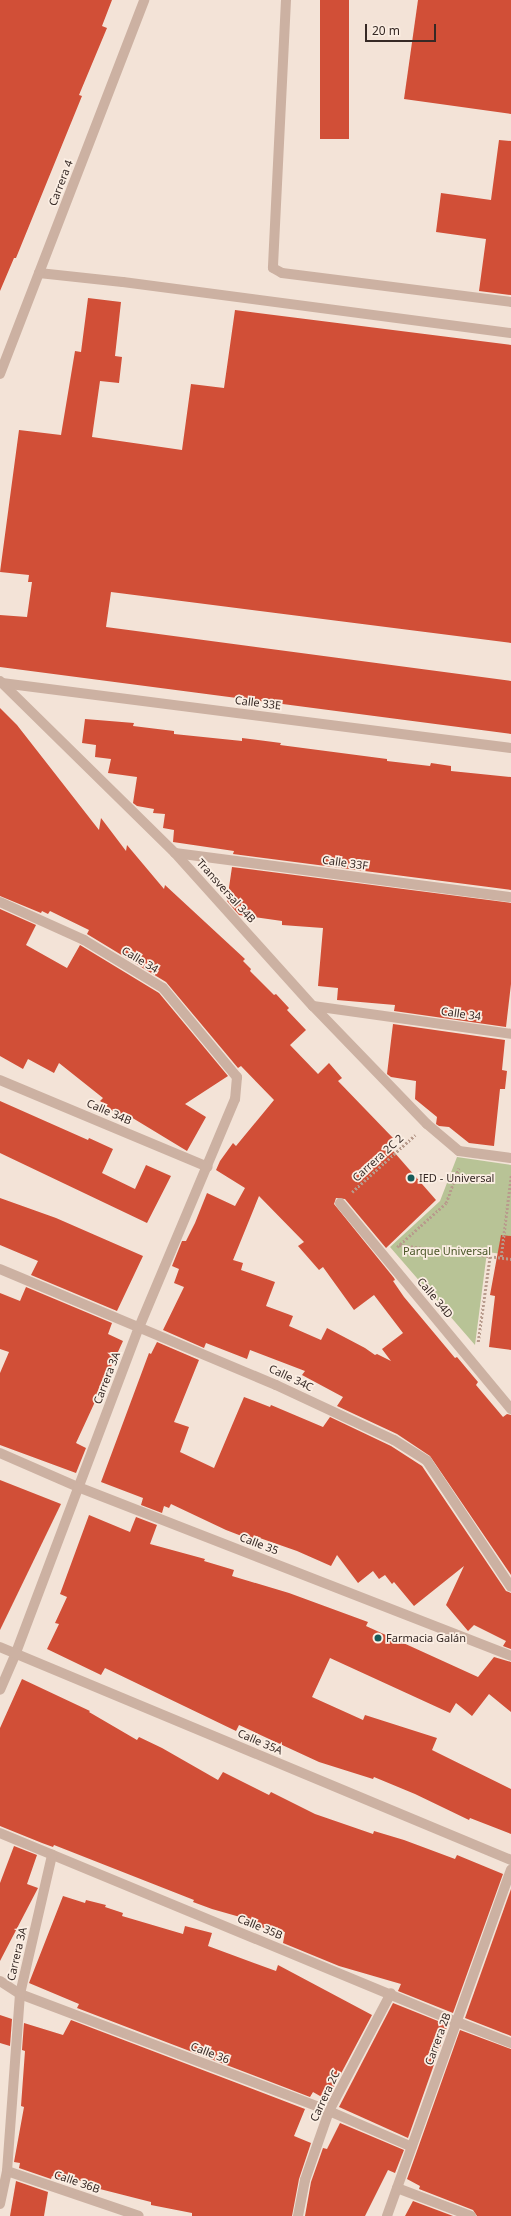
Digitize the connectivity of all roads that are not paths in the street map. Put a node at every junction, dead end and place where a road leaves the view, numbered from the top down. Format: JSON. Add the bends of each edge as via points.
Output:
{"nodes":[{"id":1,"x":144,"y":0,"type":"edge"},
{"id":2,"x":286,"y":0,"type":"edge"},
{"id":3,"x":39,"y":273,"type":"junction"},
{"id":4,"x":511,"y":302,"type":"edge"},
{"id":5,"x":511,"y":333,"type":"edge"},
{"id":6,"x":0,"y":374,"type":"edge"},
{"id":7,"x":1,"y":682,"type":"edge"},
{"id":8,"x":511,"y":748,"type":"edge"},
{"id":9,"x":175,"y":853,"type":"junction"},
{"id":10,"x":511,"y":897,"type":"edge"},
{"id":11,"x":0,"y":902,"type":"edge"},
{"id":12,"x":313,"y":1006,"type":"junction"},
{"id":13,"x":511,"y":1034,"type":"edge"},
{"id":14,"x":237,"y":1077,"type":"joint"},
{"id":15,"x":0,"y":1080,"type":"edge"},
{"id":16,"x":511,"y":1158,"type":"edge"},
{"id":17,"x":208,"y":1167,"type":"junction"},
{"id":18,"x":340,"y":1203,"type":"road end"},
{"id":19,"x":0,"y":1269,"type":"edge"},
{"id":20,"x":140,"y":1327,"type":"junction"},
{"id":21,"x":511,"y":1409,"type":"edge"},
{"id":22,"x":0,"y":1453,"type":"edge"},
{"id":23,"x":78,"y":1487,"type":"junction"},
{"id":24,"x":511,"y":1587,"type":"edge"},
{"id":25,"x":0,"y":1647,"type":"edge"},
{"id":26,"x":16,"y":1653,"type":"junction"},
{"id":27,"x":511,"y":1656,"type":"edge"},
{"id":28,"x":0,"y":1690,"type":"edge"},
{"id":29,"x":0,"y":1833,"type":"edge"},
{"id":30,"x":52,"y":1854,"type":"junction"},
{"id":31,"x":511,"y":1860,"type":"edge"},
{"id":32,"x":511,"y":1870,"type":"edge"},
{"id":33,"x":0,"y":1981,"type":"edge"},
{"id":34,"x":391,"y":1993,"type":"junction"},
{"id":35,"x":20,"y":1994,"type":"junction"},
{"id":36,"x":457,"y":2022,"type":"junction"},
{"id":37,"x":511,"y":2043,"type":"edge"},
{"id":38,"x":329,"y":2111,"type":"junction"},
{"id":39,"x":412,"y":2147,"type":"junction"},
{"id":40,"x":6,"y":2171,"type":"junction"},
{"id":41,"x":398,"y":2188,"type":"junction"},
{"id":42,"x":0,"y":2204,"type":"edge"},
{"id":43,"x":139,"y":2216,"type":"edge"},
{"id":44,"x":298,"y":2216,"type":"edge"},
{"id":45,"x":388,"y":2216,"type":"edge"},
{"id":46,"x":470,"y":2216,"type":"edge"}],
"edges":[{"from":1,"to":3,"type":"street","name":"Carrera 4"},
{"from":2,"to":4,"type":"street","via":[[273,268],[282,273]]},
{"from":3,"to":5,"type":"street"},
{"from":3,"to":6,"type":"street","name":"Carrera 4"},
{"from":7,"to":8,"type":"street","name":"Calle 33E"},
{"from":7,"to":9,"type":"street","name":"Transversal 34B"},
{"from":9,"to":10,"type":"street","name":"Calle 33F"},
{"from":9,"to":12,"type":"street","name":"Transversal 34B"},
{"from":11,"to":14,"type":"street","name":"Calle 34","via":[[84,940],[163,988]]},
{"from":12,"to":13,"type":"street","name":"Calle 34"},
{"from":12,"to":16,"type":"street","name":"Transversal 34B","via":[[427,1124],[459,1150]]},
{"from":14,"to":17,"type":"street","name":"Carrera 3A","via":[[235,1099]]},
{"from":15,"to":17,"type":"street","name":"Calle 34B"},
{"from":17,"to":20,"type":"street","name":"Carrera 3A"},
{"from":18,"to":21,"type":"street","name":"Calle 34D"},
{"from":19,"to":20,"type":"street","name":"Calle 34C"},
{"from":20,"to":23,"type":"street","name":"Carrera 3A"},
{"from":20,"to":24,"type":"street","name":"Calle 34C","via":[[276,1384],[394,1440],[427,1461]]},
{"from":22,"to":23,"type":"street","name":"Calle 35"},
{"from":23,"to":26,"type":"street","name":"Carrera 3A"},
{"from":23,"to":27,"type":"street","name":"Calle 35"},
{"from":25,"to":26,"type":"street","name":"Calle 35A"},
{"from":26,"to":28,"type":"street","name":"Carrera 3A"},
{"from":26,"to":31,"type":"street","name":"Calle 35A"},
{"from":29,"to":30,"type":"street","name":"Calle 35B"},
{"from":30,"to":34,"type":"street","name":"Calle 35B"},
{"from":30,"to":35,"type":"street","name":"Carrera 3A"},
{"from":32,"to":36,"type":"street","name":"Carrera 2B"},
{"from":33,"to":35,"type":"street","name":"Calle 36"},
{"from":34,"to":36,"type":"street","name":"Calle 35B"},
{"from":34,"to":38,"type":"street","name":"Carrera 2C"},
{"from":35,"to":38,"type":"street","name":"Calle 36"},
{"from":35,"to":40,"type":"street","name":"Carrera 3A"},
{"from":36,"to":37,"type":"street","name":"Calle 35B"},
{"from":36,"to":39,"type":"street","name":"Carrera 2B"},
{"from":38,"to":39,"type":"street","name":"Calle 36"},
{"from":38,"to":44,"type":"street","name":"Carrera 2C","via":[[305,2180]]},
{"from":39,"to":41,"type":"street","name":"Carrera 2B"},
{"from":40,"to":42,"type":"street","name":"Carrera 3A"},
{"from":40,"to":43,"type":"street","name":"Calle 36B"},
{"from":41,"to":45,"type":"street","name":"Carrera 2B"},
{"from":41,"to":46,"type":"street"}]}
